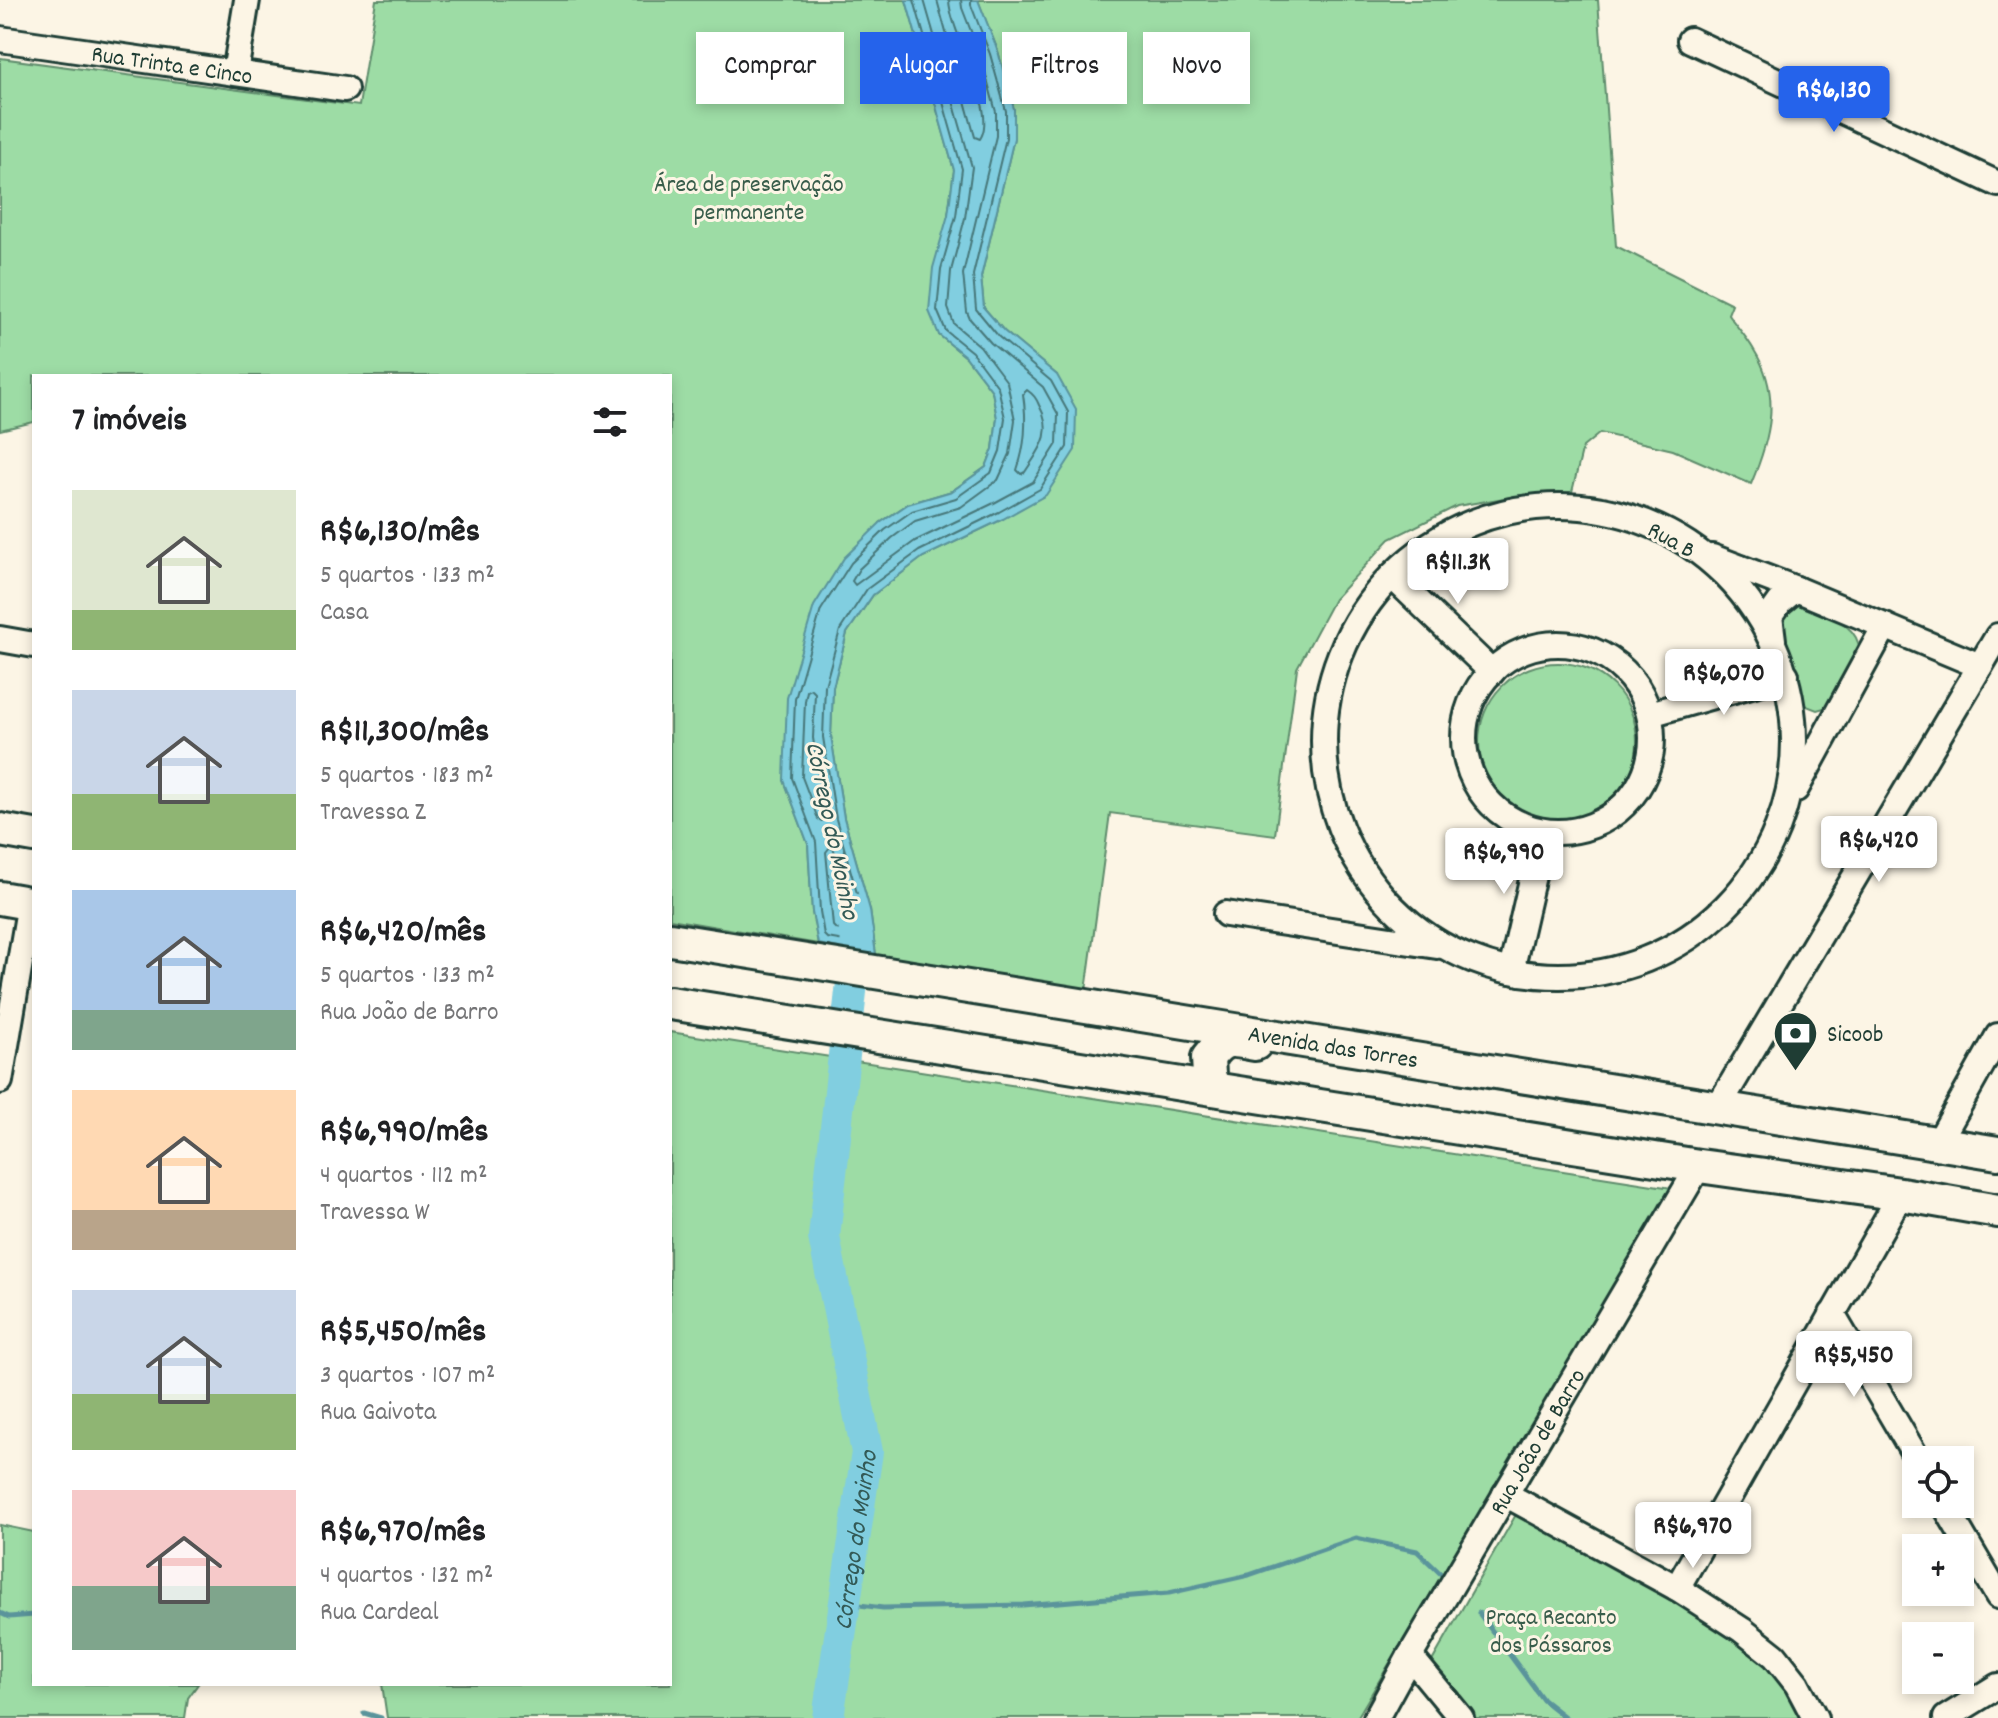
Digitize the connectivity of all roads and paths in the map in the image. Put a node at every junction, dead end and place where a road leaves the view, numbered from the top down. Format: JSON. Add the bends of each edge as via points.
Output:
{"nodes":[{"id":1,"x":247,"y":0,"type":"edge"},
{"id":2,"x":0,"y":39,"type":"edge"},
{"id":3,"x":1690,"y":40,"type":"dead end"},
{"id":4,"x":235,"y":73,"type":"junction"},
{"id":5,"x":345,"y":89,"type":"dead end"},
{"id":6,"x":1998,"y":184,"type":"edge"},
{"id":7,"x":1699,"y":551,"type":"junction"},
{"id":8,"x":1392,"y":576,"type":"junction"},
{"id":9,"x":1796,"y":589,"type":"junction"},
{"id":10,"x":1885,"y":626,"type":"junction"},
{"id":11,"x":1998,"y":636,"type":"edge"},
{"id":12,"x":0,"y":639,"type":"edge"},
{"id":13,"x":1774,"y":643,"type":"junction"},
{"id":14,"x":32,"y":645,"type":"edge"},
{"id":15,"x":1980,"y":666,"type":"junction"},
{"id":16,"x":1492,"y":672,"type":"junction"},
{"id":17,"x":1786,"y":675,"type":"junction"},
{"id":18,"x":1792,"y":702,"type":"junction"},
{"id":19,"x":1650,"y":714,"type":"junction"},
{"id":20,"x":1832,"y":720,"type":"junction"},
{"id":21,"x":1784,"y":811,"type":"junction"},
{"id":22,"x":0,"y":830,"type":"edge"},
{"id":23,"x":1543,"y":832,"type":"junction"},
{"id":24,"x":32,"y":836,"type":"edge"},
{"id":25,"x":21,"y":902,"type":"edge"},
{"id":26,"x":1226,"y":914,"type":"dead end"},
{"id":27,"x":680,"y":941,"type":"edge"},
{"id":28,"x":1444,"y":947,"type":"junction"},
{"id":29,"x":1511,"y":971,"type":"junction"},
{"id":30,"x":682,"y":1005,"type":"edge"},
{"id":31,"x":1998,"y":1036,"type":"edge"},
{"id":32,"x":1456,"y":1066,"type":"junction"},
{"id":33,"x":0,"y":1081,"type":"edge"},
{"id":34,"x":1214,"y":1089,"type":"junction"},
{"id":35,"x":1718,"y":1107,"type":"junction"},
{"id":36,"x":1938,"y":1143,"type":"junction"},
{"id":37,"x":1998,"y":1153,"type":"edge"},
{"id":38,"x":1699,"y":1166,"type":"junction"},
{"id":39,"x":1901,"y":1194,"type":"junction"},
{"id":40,"x":1998,"y":1211,"type":"edge"},
{"id":41,"x":1832,"y":1314,"type":"junction"},
{"id":42,"x":1910,"y":1446,"type":"edge"},
{"id":43,"x":1505,"y":1494,"type":"junction"},
{"id":44,"x":1952,"y":1518,"type":"edge"},
{"id":45,"x":1677,"y":1588,"type":"junction"},
{"id":46,"x":1998,"y":1596,"type":"edge"},
{"id":47,"x":1410,"y":1656,"type":"junction"},
{"id":48,"x":1998,"y":1686,"type":"edge"},
{"id":49,"x":1376,"y":1718,"type":"edge"},
{"id":50,"x":1461,"y":1718,"type":"edge"},
{"id":51,"x":1815,"y":1718,"type":"edge"},
{"id":52,"x":1946,"y":1718,"type":"edge"}],
"edges":[{"from":1,"to":4,"type":"street"},
{"from":2,"to":4,"type":"street","name":"Rua Trinta e Cinco"},
{"from":3,"to":6,"type":"street"},
{"from":4,"to":5,"type":"street","name":"Rua Trinta e Cinco"},
{"from":7,"to":8,"type":"street","name":"Rua B","via":[[1633,518],[1596,509],[1522,509],[1452,532]]},
{"from":7,"to":9,"type":"street"},
{"from":7,"to":13,"type":"street","name":"Rua B","via":[[1754,608]]},
{"from":8,"to":16,"type":"street"},
{"from":8,"to":28,"type":"street","name":"Rua B","via":[[1364,609],[1333,675],[1323,731],[1325,774],[1335,817],[1377,892]]},
{"from":9,"to":10,"type":"street"},
{"from":9,"to":13,"type":"street","via":[[1770,616]]},
{"from":10,"to":15,"type":"street"},
{"from":10,"to":20,"type":"street"},
{"from":11,"to":15,"type":"street"},
{"from":12,"to":14,"type":"street"},
{"from":13,"to":17,"type":"street","name":"Rua B"},
{"from":15,"to":35,"type":"street"},
{"from":16,"to":19,"type":"street","via":[[1507,658],[1535,647],[1564,644],[1593,650],[1618,665],[1638,687]]},
{"from":16,"to":23,"type":"street","via":[[1470,702],[1463,730],[1465,758],[1475,785],[1493,807],[1516,823]]},
{"from":17,"to":18,"type":"street","name":"Rua B"},
{"from":17,"to":19,"type":"street"},
{"from":18,"to":20,"type":"street","via":[[1797,713]]},
{"from":18,"to":21,"type":"street","name":"Rua B","via":[[1794,757]]},
{"from":19,"to":23,"type":"street","via":[[1653,745],[1645,775],[1629,801],[1604,821],[1575,831]]},
{"from":20,"to":21,"type":"street"},
{"from":21,"to":29,"type":"street","name":"Rua B","via":[[1744,887],[1678,943],[1639,962],[1597,973]]},
{"from":22,"to":24,"type":"main road"},
{"from":23,"to":29,"type":"street"},
{"from":25,"to":33,"type":"street"},
{"from":26,"to":28,"type":"street","name":"Rua B"},
{"from":27,"to":32,"type":"main road","name":"Avenida das Torres"},
{"from":28,"to":29,"type":"street","name":"Rua B"},
{"from":30,"to":34,"type":"main road"},
{"from":31,"to":36,"type":"street"},
{"from":32,"to":34,"type":"main road","via":[[1402,1068],[1229,1039],[1208,1058]]},
{"from":32,"to":35,"type":"main road","name":"Avenida das Torres"},
{"from":34,"to":38,"type":"main road"},
{"from":35,"to":36,"type":"main road","name":"Avenida das Torres"},
{"from":36,"to":37,"type":"main road","name":"Avenida das Torres"},
{"from":38,"to":39,"type":"main road"},
{"from":38,"to":43,"type":"street","name":"Rua João de Barro"},
{"from":39,"to":40,"type":"main road"},
{"from":39,"to":41,"type":"street"},
{"from":41,"to":42,"type":"street"},
{"from":41,"to":45,"type":"street"},
{"from":43,"to":45,"type":"street"},
{"from":43,"to":47,"type":"street","name":"Rua João de Barro"},
{"from":44,"to":46,"type":"street"},
{"from":45,"to":51,"type":"street","via":[[1775,1656]]},
{"from":47,"to":49,"type":"street","name":"Rua João de Barro"},
{"from":47,"to":50,"type":"street"},
{"from":48,"to":52,"type":"street"}]}
